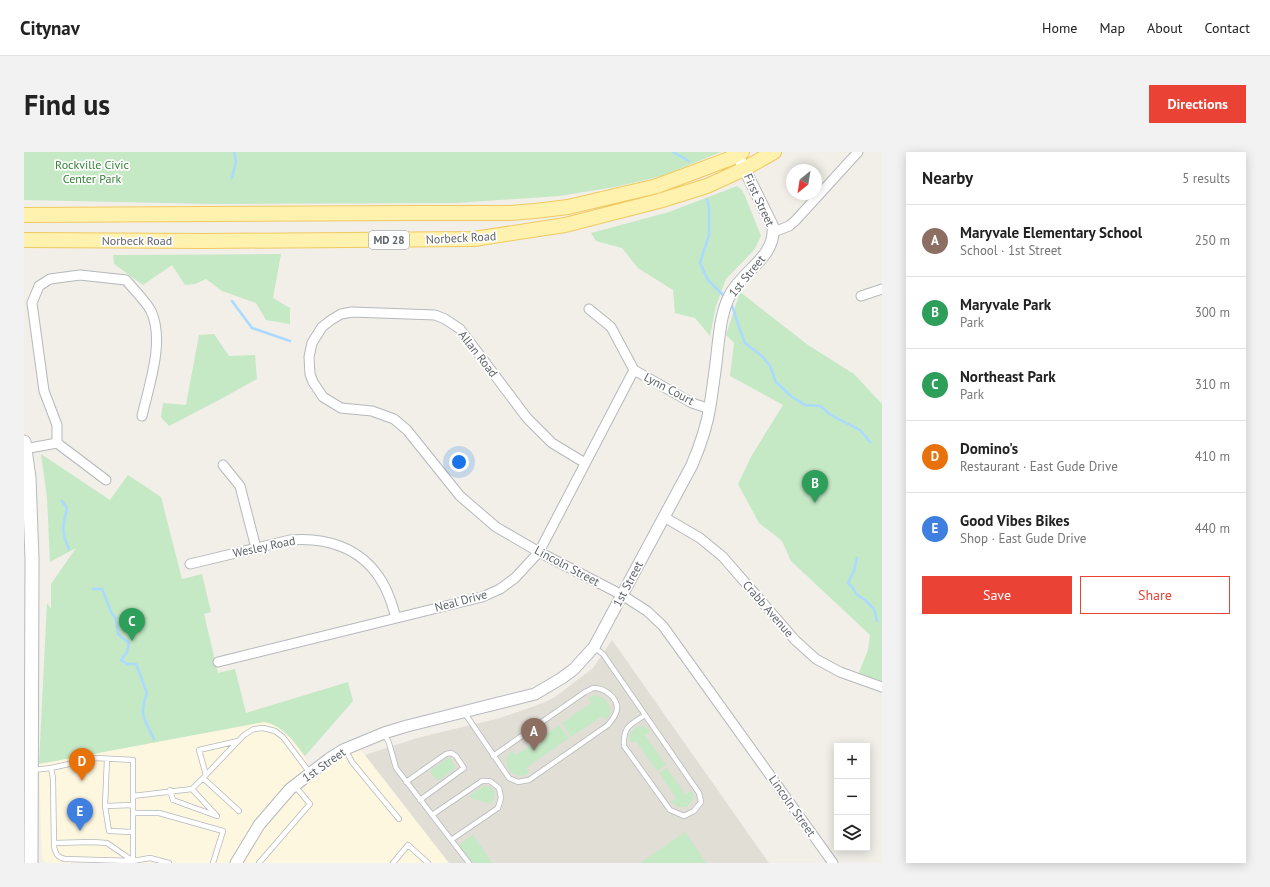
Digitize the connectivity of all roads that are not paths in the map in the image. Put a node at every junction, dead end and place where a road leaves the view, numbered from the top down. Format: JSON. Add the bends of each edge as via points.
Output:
{"nodes":[{"id":1,"x":774,"y":152,"type":"edge"},
{"id":2,"x":858,"y":152,"type":"edge"},
{"id":3,"x":740,"y":153,"type":"edge"},
{"id":4,"x":744,"y":169,"type":"junction"},
{"id":5,"x":24,"y":215,"type":"edge"},
{"id":6,"x":774,"y":232,"type":"junction"},
{"id":7,"x":24,"y":240,"type":"edge"},
{"id":8,"x":74,"y":240,"type":"junction"},
{"id":9,"x":24,"y":250,"type":"edge"},
{"id":10,"x":882,"y":289,"type":"edge"},
{"id":11,"x":861,"y":296,"type":"dead end"},
{"id":12,"x":589,"y":309,"type":"dead end"},
{"id":13,"x":341,"y":314,"type":"joint"},
{"id":14,"x":634,"y":370,"type":"junction"},
{"id":15,"x":710,"y":409,"type":"junction"},
{"id":16,"x":142,"y":416,"type":"dead end"},
{"id":17,"x":57,"y":443,"type":"junction"},
{"id":18,"x":24,"y":447,"type":"edge"},
{"id":19,"x":585,"y":463,"type":"junction"},
{"id":20,"x":223,"y":465,"type":"dead end"},
{"id":21,"x":106,"y":480,"type":"dead end"},
{"id":22,"x":664,"y":517,"type":"junction"},
{"id":23,"x":256,"y":548,"type":"junction"},
{"id":24,"x":539,"y":552,"type":"junction"},
{"id":25,"x":190,"y":564,"type":"dead end"},
{"id":26,"x":622,"y":595,"type":"junction"},
{"id":27,"x":396,"y":618,"type":"junction"},
{"id":28,"x":594,"y":647,"type":"junction"},
{"id":29,"x":218,"y":662,"type":"dead end"},
{"id":30,"x":882,"y":687,"type":"edge"},
{"id":31,"x":464,"y":712,"type":"junction"},
{"id":32,"x":645,"y":715,"type":"junction"},
{"id":33,"x":384,"y":733,"type":"junction"},
{"id":34,"x":238,"y":741,"type":"junction"},
{"id":35,"x":345,"y":749,"type":"junction"},
{"id":36,"x":493,"y":756,"type":"junction"},
{"id":37,"x":107,"y":758,"type":"junction"},
{"id":38,"x":50,"y":768,"type":"junction"},
{"id":39,"x":32,"y":770,"type":"junction"},
{"id":40,"x":311,"y":774,"type":"junction"},
{"id":41,"x":205,"y":777,"type":"junction"},
{"id":42,"x":406,"y":782,"type":"junction"},
{"id":43,"x":295,"y":786,"type":"junction"},
{"id":44,"x":192,"y":789,"type":"junction"},
{"id":45,"x":170,"y":790,"type":"junction"},
{"id":46,"x":133,"y":796,"type":"junction"},
{"id":47,"x":420,"y":800,"type":"junction"},
{"id":48,"x":133,"y":805,"type":"junction"},
{"id":49,"x":105,"y":806,"type":"junction"},
{"id":50,"x":239,"y":811,"type":"dead end"},
{"id":51,"x":133,"y":813,"type":"junction"},
{"id":52,"x":432,"y":815,"type":"junction"},
{"id":53,"x":399,"y":819,"type":"dead end"},
{"id":54,"x":133,"y":832,"type":"junction"},
{"id":55,"x":451,"y":840,"type":"junction"},
{"id":56,"x":54,"y":843,"type":"junction"},
{"id":57,"x":133,"y":862,"type":"edge"},
{"id":58,"x":31,"y":863,"type":"edge"},
{"id":59,"x":169,"y":863,"type":"edge"},
{"id":60,"x":213,"y":863,"type":"edge"},
{"id":61,"x":236,"y":863,"type":"edge"},
{"id":62,"x":259,"y":863,"type":"edge"},
{"id":63,"x":394,"y":863,"type":"edge"},
{"id":64,"x":428,"y":863,"type":"edge"},
{"id":65,"x":469,"y":863,"type":"edge"},
{"id":66,"x":833,"y":863,"type":"edge"}],
"edges":[{"from":1,"to":4,"type":"main road","name":"First Street","number":"MD 28"},
{"from":2,"to":6,"type":"street","via":[[789,226]]},
{"from":3,"to":4,"type":"street","name":"First Street"},
{"from":3,"to":5,"type":"main road","name":"Norbeck Road","via":[[657,186],[568,207],[535,211],[479,214]]},
{"from":4,"to":6,"type":"street","name":"First Street"},
{"from":4,"to":8,"type":"main road","name":"Norbeck Road","number":"MD 28","via":[[706,186],[605,216],[474,239]]},
{"from":6,"to":15,"type":"street","name":"1st Street","via":[[763,257],[737,284],[728,299],[721,323]]},
{"from":7,"to":8,"type":"main road","name":"Norbeck Road","number":"MD 28"},
{"from":8,"to":9,"type":"main road"},
{"from":10,"to":11,"type":"street"},
{"from":12,"to":14,"type":"street","name":"Lynn Court","via":[[611,327]]},
{"from":13,"to":19,"type":"street","name":"Allan Road","via":[[352,312],[435,316],[445,319],[460,329],[527,418],[552,443]]},
{"from":13,"to":24,"type":"street","name":"Lincoln Street","via":[[322,327],[312,343],[309,357],[310,374],[323,397],[341,408],[372,411],[394,419],[407,430],[460,496],[496,527]]},
{"from":14,"to":15,"type":"street","name":"Lynn Court"},
{"from":14,"to":19,"type":"street","name":"Neal Drive"},
{"from":15,"to":22,"type":"street","name":"1st Street","via":[[701,444]]},
{"from":16,"to":17,"type":"street","via":[[156,356],[156,326],[150,310],[126,280],[80,275],[50,279],[38,286],[32,303],[44,391],[57,425]]},
{"from":17,"to":18,"type":"street"},
{"from":17,"to":21,"type":"street"},
{"from":18,"to":39,"type":"main road","via":[[29,478]]},
{"from":19,"to":24,"type":"street","name":"Neal Drive"},
{"from":20,"to":23,"type":"street","via":[[240,486]]},
{"from":22,"to":26,"type":"street","name":"1st Street"},
{"from":22,"to":30,"type":"street","name":"Crabb Avenue","via":[[700,538],[723,557],[794,640],[816,659],[840,672]]},
{"from":23,"to":25,"type":"street","name":"Wesley Road"},
{"from":23,"to":27,"type":"street","name":"Wesley Road","via":[[306,539],[328,541],[348,550],[366,562],[380,578],[390,597]]},
{"from":24,"to":26,"type":"street","name":"Lincoln Street"},
{"from":24,"to":27,"type":"street","name":"Neal Drive","via":[[515,578],[500,589],[482,597]]},
{"from":26,"to":28,"type":"street","name":"1st Street"},
{"from":26,"to":66,"type":"street","name":"Lincoln Street","via":[[647,610],[663,626]]},
{"from":27,"to":29,"type":"street","name":"Neal Drive"},
{"from":28,"to":31,"type":"street","name":"1st Street","via":[[574,669],[535,694]]},
{"from":28,"to":32,"type":"lane","via":[[603,654]]},
{"from":31,"to":33,"type":"street","name":"1st Street"},
{"from":31,"to":36,"type":"lane"},
{"from":32,"to":32,"type":"lane","via":[[699,793],[701,802],[694,811],[684,816],[670,810],[624,746],[623,735],[628,726]]},
{"from":33,"to":35,"type":"street","name":"1st Street"},
{"from":33,"to":42,"type":"lane","via":[[396,768]]},
{"from":34,"to":40,"type":"lane","via":[[254,729],[275,731],[283,737]]},
{"from":34,"to":41,"type":"lane"},
{"from":34,"to":41,"type":"lane","via":[[199,750]]},
{"from":35,"to":40,"type":"street","name":"1st Street"},
{"from":35,"to":53,"type":"lane","via":[[352,762]]},
{"from":36,"to":36,"type":"lane","via":[[509,778],[518,782],[529,780],[608,725],[615,717],[617,707],[607,691],[594,688]]},
{"from":37,"to":38,"type":"lane"},
{"from":37,"to":46,"type":"lane","via":[[133,760]]},
{"from":37,"to":49,"type":"lane"},
{"from":38,"to":39,"type":"lane"},
{"from":38,"to":56,"type":"lane","via":[[53,778]]},
{"from":39,"to":58,"type":"main road"},
{"from":40,"to":43,"type":"street","name":"1st Street"},
{"from":41,"to":44,"type":"lane"},
{"from":41,"to":50,"type":"lane"},
{"from":42,"to":47,"type":"lane"},
{"from":42,"to":47,"type":"lane","via":[[446,754],[450,752],[456,756],[464,768]]},
{"from":43,"to":61,"type":"street","name":"1st Street","via":[[259,825]]},
{"from":43,"to":62,"type":"lane","via":[[310,804]]},
{"from":44,"to":45,"type":"lane"},
{"from":44,"to":45,"type":"lane","via":[[217,816],[173,800]]},
{"from":45,"to":46,"type":"lane"},
{"from":46,"to":48,"type":"lane"},
{"from":47,"to":52,"type":"lane"},
{"from":48,"to":49,"type":"lane"},
{"from":48,"to":51,"type":"lane"},
{"from":49,"to":54,"type":"lane","via":[[109,831]]},
{"from":51,"to":54,"type":"lane"},
{"from":51,"to":60,"type":"lane","via":[[160,813],[223,831]]},
{"from":52,"to":55,"type":"lane"},
{"from":52,"to":55,"type":"lane","via":[[482,781],[490,782],[499,788],[501,798],[498,808]]},
{"from":54,"to":57,"type":"lane"},
{"from":55,"to":65,"type":"lane"},
{"from":56,"to":57,"type":"lane","via":[[107,843]]},
{"from":56,"to":57,"type":"lane","via":[[56,854],[60,858]]},
{"from":57,"to":59,"type":"lane","via":[[150,858]]},
{"from":63,"to":64,"type":"lane","via":[[408,846]]}]}
